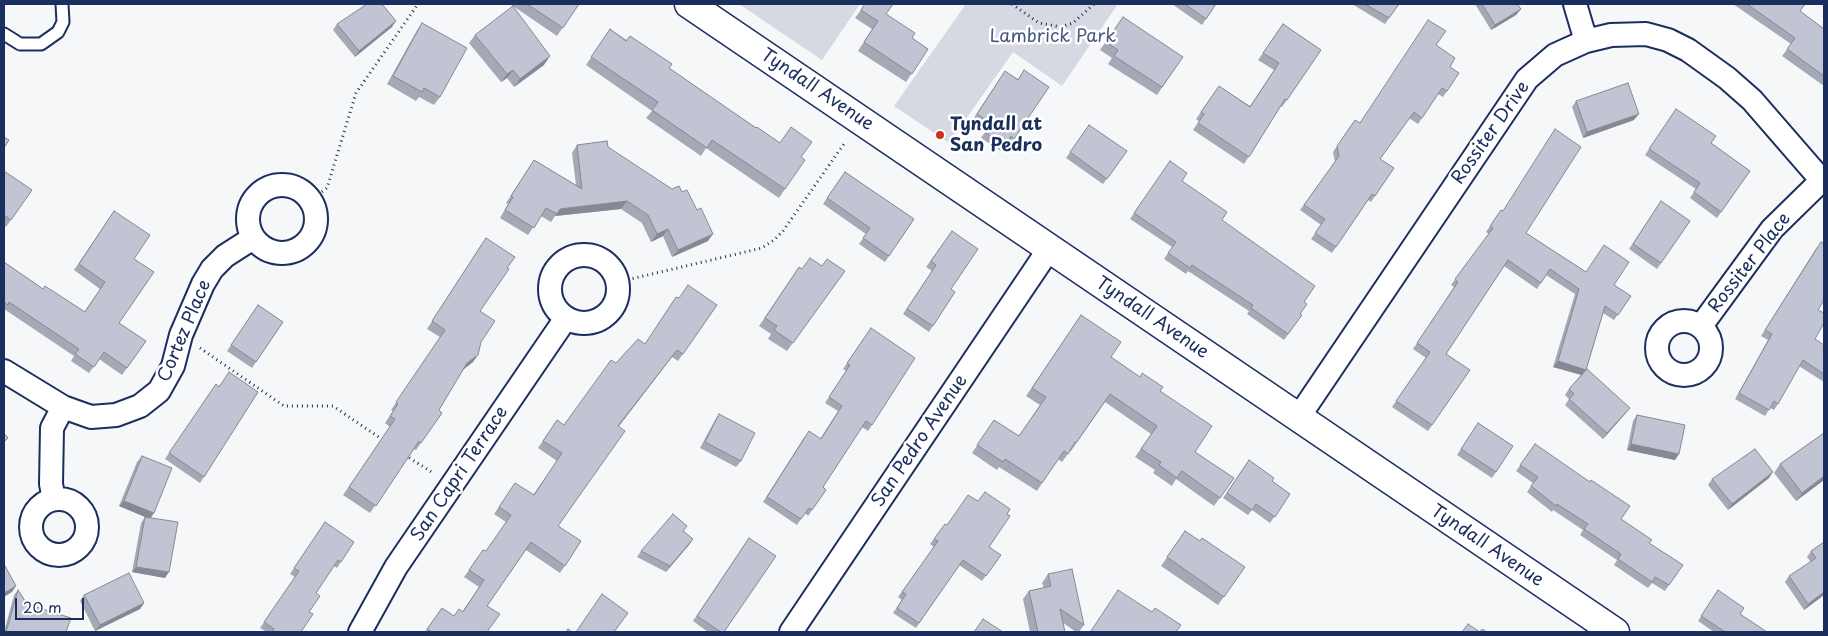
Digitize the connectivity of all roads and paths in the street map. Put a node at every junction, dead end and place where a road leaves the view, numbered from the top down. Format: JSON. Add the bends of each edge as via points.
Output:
{"nodes":[{"id":1,"x":62,"y":4,"type":"edge"},
{"id":2,"x":418,"y":4,"type":"edge"},
{"id":3,"x":689,"y":4,"type":"edge"},
{"id":4,"x":1012,"y":4,"type":"edge"},
{"id":5,"x":1094,"y":4,"type":"edge"},
{"id":6,"x":1575,"y":4,"type":"edge"},
{"id":7,"x":4,"y":34,"type":"edge"},
{"id":8,"x":1586,"y":40,"type":"junction"},
{"id":9,"x":861,"y":120,"type":"junction"},
{"id":10,"x":1823,"y":182,"type":"edge"},
{"id":11,"x":310,"y":201,"type":"junction"},
{"id":12,"x":253,"y":238,"type":"junction"},
{"id":13,"x":1049,"y":249,"type":"junction"},
{"id":14,"x":618,"y":282,"type":"junction"},
{"id":15,"x":566,"y":318,"type":"junction"},
{"id":16,"x":1701,"y":326,"type":"dead end"},
{"id":17,"x":181,"y":335,"type":"junction"},
{"id":18,"x":4,"y":371,"type":"edge"},
{"id":19,"x":63,"y":407,"type":"junction"},
{"id":20,"x":1298,"y":418,"type":"junction"},
{"id":21,"x":389,"y":444,"type":"edge"},
{"id":22,"x":397,"y":449,"type":"edge"},
{"id":23,"x":452,"y":486,"type":"junction"},
{"id":24,"x":54,"y":499,"type":"dead end"},
{"id":25,"x":360,"y":632,"type":"edge"},
{"id":26,"x":791,"y":632,"type":"edge"},
{"id":27,"x":1615,"y":632,"type":"edge"}],
"edges":[{"from":1,"to":7,"type":"lane","via":[[63,22],[58,32],[41,44],[20,44]]},
{"from":2,"to":11,"type":"path","via":[[356,93],[327,188]]},
{"from":3,"to":9,"type":"street","name":"Tyndall Avenue"},
{"from":4,"to":5,"type":"path","via":[[1039,24],[1061,27],[1073,23]]},
{"from":6,"to":8,"type":"street"},
{"from":8,"to":10,"type":"street","name":"Rossiter Drive","via":[[1646,34],[1688,50],[1752,100]]},
{"from":8,"to":20,"type":"street","name":"Rossiter Drive","via":[[1555,55],[1527,79]]},
{"from":9,"to":13,"type":"street","name":"Tyndall Avenue"},
{"from":9,"to":14,"type":"path","via":[[774,240],[752,252]]},
{"from":10,"to":16,"type":"street","name":"Rossiter Place","via":[[1772,229]]},
{"from":11,"to":12,"type":"street","via":[[293,188],[272,187],[263,191],[255,199],[248,218]]},
{"from":11,"to":12,"type":"street","via":[[314,210],[314,226],[300,248],[291,252],[275,252],[260,246]]},
{"from":12,"to":17,"type":"street","name":"Cortez Place","via":[[225,256],[212,269]]},
{"from":13,"to":20,"type":"street","name":"Tyndall Avenue"},
{"from":13,"to":26,"type":"street","name":"San Pedro Avenue"},
{"from":14,"to":15,"type":"street","via":[[618,294],[608,314],[588,323]]},
{"from":14,"to":15,"type":"street","via":[[607,263],[597,258],[586,255],[565,261],[557,269],[550,290],[558,311]]},
{"from":15,"to":23,"type":"street","name":"San Capri Terrace"},
{"from":17,"to":19,"type":"street","name":"Cortez Place","via":[[173,366],[158,391],[140,406],[116,415],[92,418]]},
{"from":17,"to":21,"type":"path","via":[[284,406],[333,406]]},
{"from":18,"to":19,"type":"street","name":"Cortez Place"},
{"from":19,"to":24,"type":"street","via":[[52,428],[50,484]]},
{"from":20,"to":27,"type":"street","name":"Tyndall Avenue"},
{"from":22,"to":23,"type":"path"},
{"from":23,"to":25,"type":"street","name":"San Capri Terrace","via":[[396,568]]}]}
